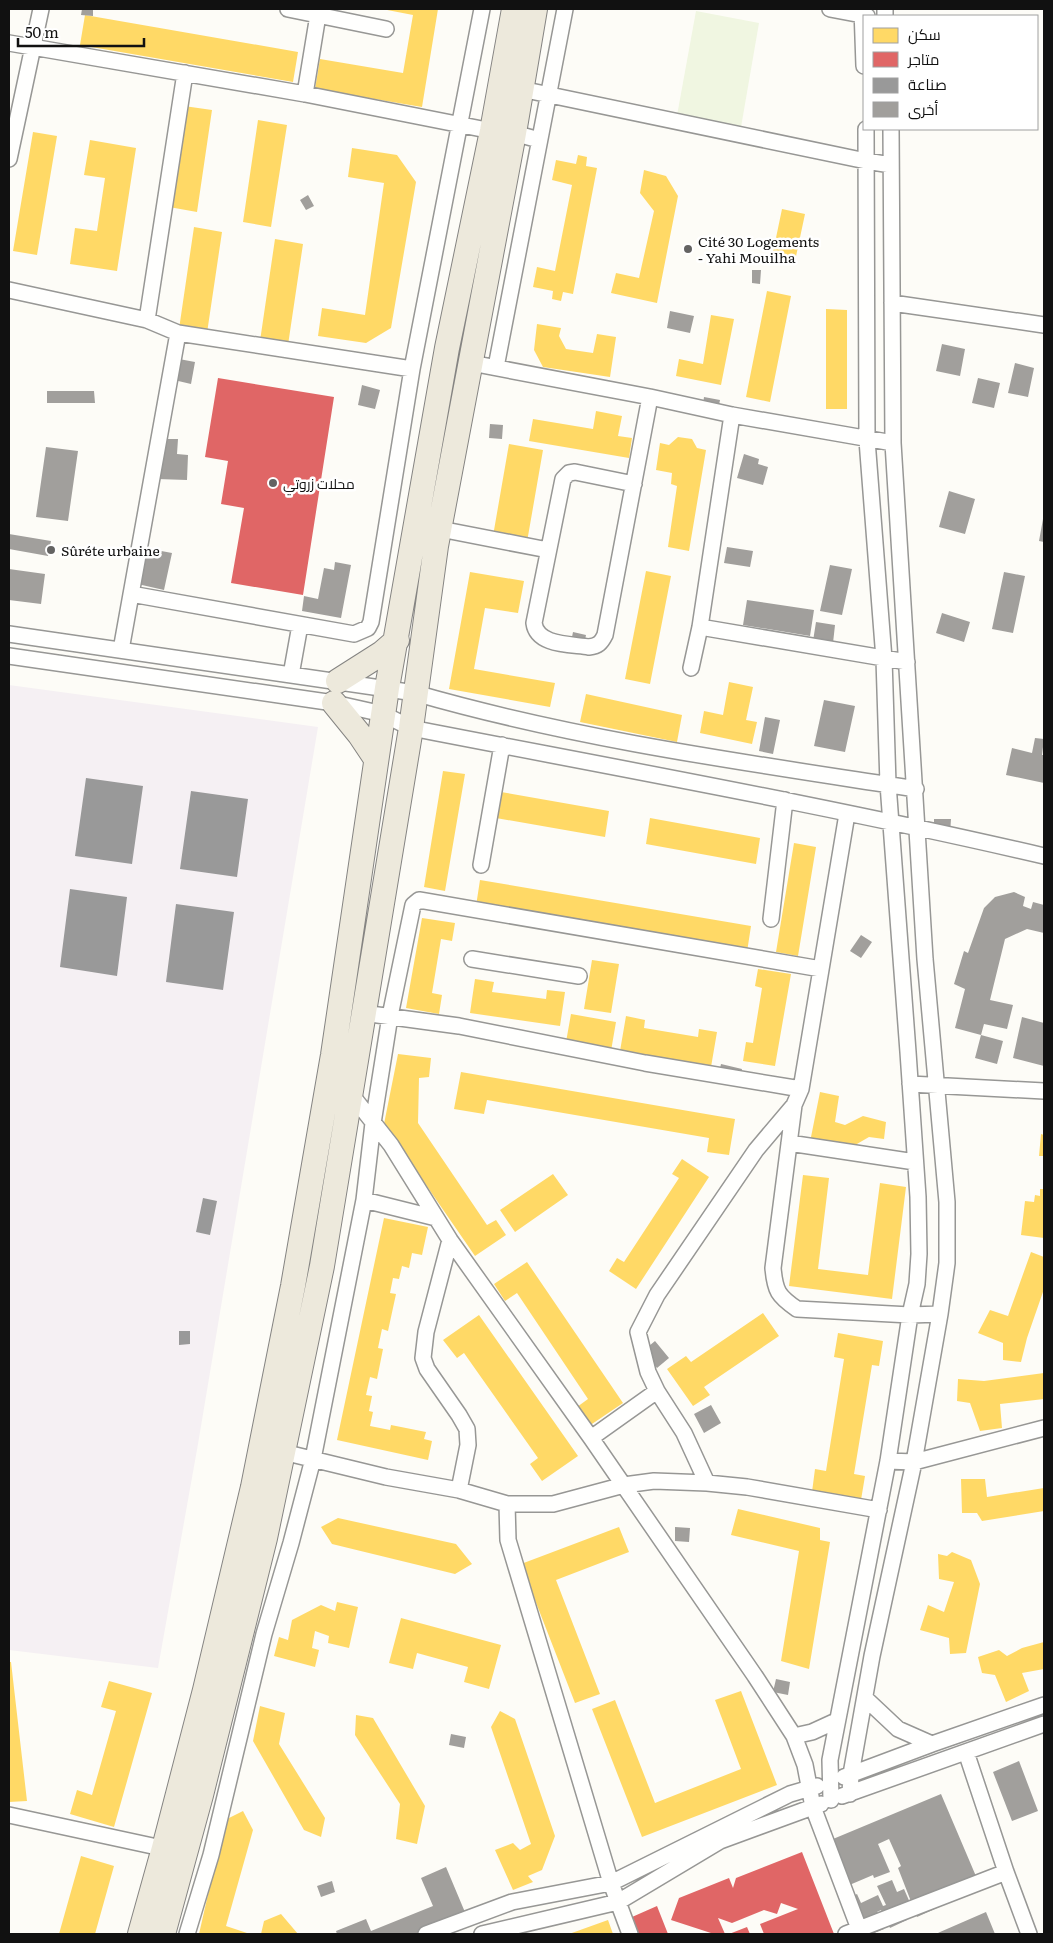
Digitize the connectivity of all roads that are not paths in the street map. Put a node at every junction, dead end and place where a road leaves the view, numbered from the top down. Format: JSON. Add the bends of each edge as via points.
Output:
{"nodes":[{"id":1,"x":41,"y":9,"type":"edge"},
{"id":2,"x":288,"y":9,"type":"edge"},
{"id":3,"x":482,"y":9,"type":"edge"},
{"id":4,"x":514,"y":9,"type":"edge"},
{"id":5,"x":535,"y":9,"type":"edge"},
{"id":6,"x":565,"y":9,"type":"edge"},
{"id":7,"x":830,"y":9,"type":"edge"},
{"id":8,"x":864,"y":13,"type":"edge"},
{"id":9,"x":318,"y":15,"type":"junction"},
{"id":10,"x":386,"y":29,"type":"dead end"},
{"id":11,"x":9,"y":43,"type":"edge"},
{"id":12,"x":33,"y":47,"type":"junction"},
{"id":13,"x":185,"y":73,"type":"junction"},
{"id":14,"x":521,"y":89,"type":"junction"},
{"id":15,"x":305,"y":94,"type":"junction"},
{"id":16,"x":548,"y":94,"type":"junction"},
{"id":17,"x":459,"y":124,"type":"junction"},
{"id":18,"x":866,"y":130,"type":"edge"},
{"id":19,"x":891,"y":130,"type":"edge"},
{"id":20,"x":503,"y":132,"type":"junction"},
{"id":21,"x":539,"y":140,"type":"junction"},
{"id":22,"x":9,"y":159,"type":"edge"},
{"id":23,"x":866,"y":161,"type":"junction"},
{"id":24,"x":891,"y":165,"type":"junction"},
{"id":25,"x":9,"y":290,"type":"edge"},
{"id":26,"x":892,"y":303,"type":"junction"},
{"id":27,"x":147,"y":320,"type":"junction"},
{"id":28,"x":1044,"y":325,"type":"edge"},
{"id":29,"x":178,"y":333,"type":"junction"},
{"id":30,"x":471,"y":363,"type":"junction"},
{"id":31,"x":496,"y":367,"type":"junction"},
{"id":32,"x":412,"y":369,"type":"junction"},
{"id":33,"x":650,"y":396,"type":"junction"},
{"id":34,"x":732,"y":415,"type":"junction"},
{"id":35,"x":867,"y":440,"type":"junction"},
{"id":36,"x":893,"y":443,"type":"junction"},
{"id":37,"x":634,"y":484,"type":"junction"},
{"id":38,"x":386,"y":536,"type":"junction"},
{"id":39,"x":430,"y":538,"type":"junction"},
{"id":40,"x":548,"y":550,"type":"junction"},
{"id":41,"x":131,"y":594,"type":"junction"},
{"id":42,"x":300,"y":625,"type":"junction"},
{"id":43,"x":700,"y":627,"type":"junction"},
{"id":44,"x":9,"y":634,"type":"edge"},
{"id":45,"x":397,"y":640,"type":"junction"},
{"id":46,"x":122,"y":650,"type":"junction"},
{"id":47,"x":9,"y":656,"type":"edge"},
{"id":48,"x":884,"y":659,"type":"junction"},
{"id":49,"x":907,"y":662,"type":"junction"},
{"id":50,"x":691,"y":668,"type":"dead end"},
{"id":51,"x":291,"y":675,"type":"junction"},
{"id":52,"x":387,"y":688,"type":"junction"},
{"id":53,"x":336,"y":692,"type":"junction"},
{"id":54,"x":415,"y":693,"type":"junction"},
{"id":55,"x":383,"y":714,"type":"junction"},
{"id":56,"x":411,"y":728,"type":"junction"},
{"id":57,"x":502,"y":745,"type":"junction"},
{"id":58,"x":376,"y":760,"type":"junction"},
{"id":59,"x":888,"y":784,"type":"junction"},
{"id":60,"x":916,"y":789,"type":"junction"},
{"id":61,"x":785,"y":800,"type":"junction"},
{"id":62,"x":847,"y":814,"type":"junction"},
{"id":63,"x":891,"y":823,"type":"junction"},
{"id":64,"x":918,"y":827,"type":"junction"},
{"id":65,"x":1044,"y":856,"type":"edge"},
{"id":66,"x":481,"y":865,"type":"dead end"},
{"id":67,"x":771,"y":919,"type":"dead end"},
{"id":68,"x":472,"y":959,"type":"dead end"},
{"id":69,"x":821,"y":969,"type":"junction"},
{"id":70,"x":579,"y":976,"type":"dead end"},
{"id":71,"x":363,"y":1012,"type":"junction"},
{"id":72,"x":390,"y":1016,"type":"junction"},
{"id":73,"x":910,"y":1084,"type":"junction"},
{"id":74,"x":936,"y":1087,"type":"junction"},
{"id":75,"x":800,"y":1089,"type":"junction"},
{"id":76,"x":1044,"y":1091,"type":"edge"},
{"id":77,"x":350,"y":1094,"type":"junction"},
{"id":78,"x":794,"y":1105,"type":"junction"},
{"id":79,"x":373,"y":1123,"type":"junction"},
{"id":80,"x":789,"y":1143,"type":"junction"},
{"id":81,"x":915,"y":1162,"type":"junction"},
{"id":82,"x":364,"y":1200,"type":"junction"},
{"id":83,"x":436,"y":1218,"type":"junction"},
{"id":84,"x":450,"y":1240,"type":"junction"},
{"id":85,"x":940,"y":1314,"type":"junction"},
{"id":86,"x":910,"y":1315,"type":"junction"},
{"id":87,"x":657,"y":1391,"type":"junction"},
{"id":88,"x":1044,"y":1428,"type":"edge"},
{"id":89,"x":591,"y":1438,"type":"junction"},
{"id":90,"x":283,"y":1452,"type":"junction"},
{"id":91,"x":313,"y":1459,"type":"junction"},
{"id":92,"x":888,"y":1461,"type":"junction"},
{"id":93,"x":914,"y":1462,"type":"junction"},
{"id":94,"x":707,"y":1483,"type":"junction"},
{"id":95,"x":624,"y":1485,"type":"junction"},
{"id":96,"x":459,"y":1490,"type":"junction"},
{"id":97,"x":507,"y":1504,"type":"junction"},
{"id":98,"x":879,"y":1510,"type":"junction"},
{"id":99,"x":865,"y":1698,"type":"junction"},
{"id":100,"x":1044,"y":1705,"type":"edge"},
{"id":101,"x":836,"y":1721,"type":"junction"},
{"id":102,"x":1044,"y":1724,"type":"edge"},
{"id":103,"x":794,"y":1736,"type":"junction"},
{"id":104,"x":932,"y":1744,"type":"junction"},
{"id":105,"x":966,"y":1752,"type":"junction"},
{"id":106,"x":851,"y":1774,"type":"junction"},
{"id":107,"x":829,"y":1782,"type":"junction"},
{"id":108,"x":810,"y":1788,"type":"junction"},
{"id":109,"x":850,"y":1794,"type":"junction"},
{"id":110,"x":831,"y":1800,"type":"junction"},
{"id":111,"x":813,"y":1807,"type":"junction"},
{"id":112,"x":9,"y":1815,"type":"edge"},
{"id":113,"x":174,"y":1851,"type":"junction"},
{"id":114,"x":1006,"y":1872,"type":"junction"},
{"id":115,"x":610,"y":1883,"type":"junction"},
{"id":116,"x":618,"y":1902,"type":"junction"},
{"id":117,"x":855,"y":1933,"type":"edge"},
{"id":118,"x":140,"y":1934,"type":"edge"},
{"id":119,"x":163,"y":1934,"type":"edge"},
{"id":120,"x":187,"y":1934,"type":"edge"},
{"id":121,"x":426,"y":1934,"type":"edge"},
{"id":122,"x":482,"y":1934,"type":"edge"},
{"id":123,"x":630,"y":1934,"type":"edge"},
{"id":124,"x":1029,"y":1934,"type":"edge"}],
"edges":[{"from":1,"to":12,"type":"street"},
{"from":2,"to":9,"type":"street"},
{"from":3,"to":17,"type":"street"},
{"from":4,"to":20,"type":"main road"},
{"from":5,"to":14,"type":"main road"},
{"from":6,"to":16,"type":"street"},
{"from":7,"to":8,"type":"street"},
{"from":9,"to":10,"type":"street"},
{"from":9,"to":15,"type":"street"},
{"from":11,"to":12,"type":"street"},
{"from":12,"to":13,"type":"street"},
{"from":12,"to":22,"type":"street"},
{"from":13,"to":15,"type":"street"},
{"from":13,"to":27,"type":"street"},
{"from":14,"to":16,"type":"street"},
{"from":14,"to":20,"type":"main road"},
{"from":15,"to":17,"type":"street"},
{"from":16,"to":21,"type":"street"},
{"from":16,"to":23,"type":"street"},
{"from":17,"to":20,"type":"street"},
{"from":17,"to":32,"type":"street"},
{"from":18,"to":23,"type":"street"},
{"from":19,"to":24,"type":"street"},
{"from":20,"to":21,"type":"street"},
{"from":20,"to":30,"type":"main road"},
{"from":20,"to":39,"type":"main road","via":[[446,348]]},
{"from":21,"to":31,"type":"street"},
{"from":23,"to":24,"type":"street"},
{"from":23,"to":35,"type":"street"},
{"from":24,"to":26,"type":"street"},
{"from":25,"to":27,"type":"street"},
{"from":26,"to":28,"type":"street"},
{"from":26,"to":36,"type":"street"},
{"from":27,"to":29,"type":"street"},
{"from":29,"to":32,"type":"street"},
{"from":29,"to":41,"type":"street"},
{"from":30,"to":31,"type":"street"},
{"from":30,"to":39,"type":"main road"},
{"from":31,"to":33,"type":"street"},
{"from":32,"to":38,"type":"street"},
{"from":33,"to":34,"type":"street"},
{"from":33,"to":37,"type":"street"},
{"from":34,"to":35,"type":"street"},
{"from":34,"to":43,"type":"street"},
{"from":35,"to":36,"type":"street"},
{"from":35,"to":48,"type":"street"},
{"from":36,"to":49,"type":"street"},
{"from":37,"to":40,"type":"street","via":[[569,473],[563,479]]},
{"from":37,"to":40,"type":"street","via":[[605,635],[596,646],[545,639],[535,628]]},
{"from":38,"to":39,"type":"street"},
{"from":38,"to":42,"type":"street","via":[[368,628],[354,634]]},
{"from":39,"to":40,"type":"street"},
{"from":39,"to":45,"type":"main road"},
{"from":39,"to":54,"type":"main road"},
{"from":41,"to":42,"type":"street"},
{"from":41,"to":46,"type":"street"},
{"from":42,"to":51,"type":"street"},
{"from":43,"to":48,"type":"street"},
{"from":43,"to":50,"type":"street"},
{"from":44,"to":46,"type":"street"},
{"from":45,"to":52,"type":"main road"},
{"from":45,"to":53,"type":"main road"},
{"from":46,"to":51,"type":"street"},
{"from":47,"to":53,"type":"street"},
{"from":48,"to":49,"type":"street"},
{"from":48,"to":59,"type":"street"},
{"from":49,"to":60,"type":"street"},
{"from":51,"to":53,"type":"street"},
{"from":52,"to":53,"type":"street"},
{"from":52,"to":54,"type":"street"},
{"from":52,"to":55,"type":"main road"},
{"from":53,"to":55,"type":"street"},
{"from":53,"to":58,"type":"main road"},
{"from":54,"to":56,"type":"main road"},
{"from":54,"to":59,"type":"street","via":[[583,734]]},
{"from":55,"to":56,"type":"street"},
{"from":55,"to":58,"type":"main road"},
{"from":56,"to":57,"type":"street"},
{"from":56,"to":71,"type":"main road"},
{"from":57,"to":61,"type":"street"},
{"from":57,"to":66,"type":"street"},
{"from":58,"to":113,"type":"main road","via":[[333,1056],[293,1286]]},
{"from":59,"to":60,"type":"street"},
{"from":59,"to":63,"type":"street"},
{"from":60,"to":64,"type":"street"},
{"from":61,"to":62,"type":"street"},
{"from":61,"to":67,"type":"street"},
{"from":62,"to":63,"type":"street"},
{"from":62,"to":69,"type":"street"},
{"from":63,"to":64,"type":"street"},
{"from":63,"to":73,"type":"street"},
{"from":64,"to":65,"type":"street"},
{"from":64,"to":74,"type":"street"},
{"from":68,"to":70,"type":"street"},
{"from":69,"to":72,"type":"street","via":[[419,900],[412,909]]},
{"from":69,"to":75,"type":"street"},
{"from":71,"to":72,"type":"street"},
{"from":71,"to":77,"type":"main road"},
{"from":72,"to":75,"type":"street"},
{"from":72,"to":79,"type":"street"},
{"from":73,"to":74,"type":"street"},
{"from":73,"to":81,"type":"street"},
{"from":74,"to":76,"type":"street"},
{"from":74,"to":85,"type":"street","via":[[947,1202],[947,1263]]},
{"from":75,"to":78,"type":"street"},
{"from":77,"to":79,"type":"street"},
{"from":77,"to":90,"type":"main road","via":[[322,1266]]},
{"from":78,"to":80,"type":"street"},
{"from":78,"to":87,"type":"street","via":[[756,1150],[644,1318],[638,1332],[648,1372]]},
{"from":79,"to":82,"type":"street"},
{"from":79,"to":83,"type":"street","via":[[391,1145]]},
{"from":80,"to":81,"type":"street"},
{"from":80,"to":86,"type":"street","via":[[773,1268],[774,1287],[783,1300],[797,1309]]},
{"from":81,"to":86,"type":"street","via":[[919,1254]]},
{"from":82,"to":83,"type":"street"},
{"from":82,"to":91,"type":"street"},
{"from":83,"to":84,"type":"street"},
{"from":84,"to":89,"type":"street"},
{"from":84,"to":96,"type":"street","via":[[426,1332],[423,1358],[467,1429],[468,1445]]},
{"from":85,"to":86,"type":"street"},
{"from":85,"to":93,"type":"street"},
{"from":86,"to":92,"type":"street"},
{"from":87,"to":89,"type":"street"},
{"from":87,"to":94,"type":"street","via":[[684,1433]]},
{"from":88,"to":93,"type":"street"},
{"from":89,"to":95,"type":"street"},
{"from":90,"to":91,"type":"street"},
{"from":90,"to":113,"type":"main road","via":[[201,1795]]},
{"from":91,"to":96,"type":"street"},
{"from":91,"to":120,"type":"street","via":[[264,1634],[211,1855]]},
{"from":92,"to":93,"type":"street"},
{"from":92,"to":98,"type":"street"},
{"from":93,"to":99,"type":"street"},
{"from":94,"to":95,"type":"street","via":[[654,1481]]},
{"from":94,"to":98,"type":"street"},
{"from":95,"to":97,"type":"street","via":[[553,1504]]},
{"from":95,"to":103,"type":"street"},
{"from":96,"to":97,"type":"street"},
{"from":97,"to":115,"type":"street","via":[[508,1540]]},
{"from":98,"to":101,"type":"street"},
{"from":99,"to":104,"type":"street","via":[[898,1729]]},
{"from":99,"to":106,"type":"street"},
{"from":100,"to":104,"type":"street"},
{"from":101,"to":103,"type":"street"},
{"from":101,"to":107,"type":"street"},
{"from":102,"to":105,"type":"street"},
{"from":103,"to":108,"type":"street"},
{"from":104,"to":106,"type":"street"},
{"from":105,"to":109,"type":"street"},
{"from":105,"to":114,"type":"street"},
{"from":106,"to":107,"type":"street"},
{"from":106,"to":109,"type":"street"},
{"from":107,"to":108,"type":"street"},
{"from":107,"to":110,"type":"street"},
{"from":108,"to":111,"type":"street"},
{"from":108,"to":115,"type":"street","via":[[790,1794]]},
{"from":109,"to":110,"type":"street"},
{"from":110,"to":111,"type":"street"},
{"from":111,"to":116,"type":"street","via":[[720,1841]]},
{"from":111,"to":117,"type":"street"},
{"from":112,"to":113,"type":"street"},
{"from":113,"to":118,"type":"main road"},
{"from":113,"to":119,"type":"main road"},
{"from":114,"to":117,"type":"street"},
{"from":114,"to":124,"type":"street"},
{"from":115,"to":116,"type":"street"},
{"from":115,"to":121,"type":"street","via":[[512,1902]]},
{"from":116,"to":122,"type":"street"},
{"from":116,"to":123,"type":"street"}]}
